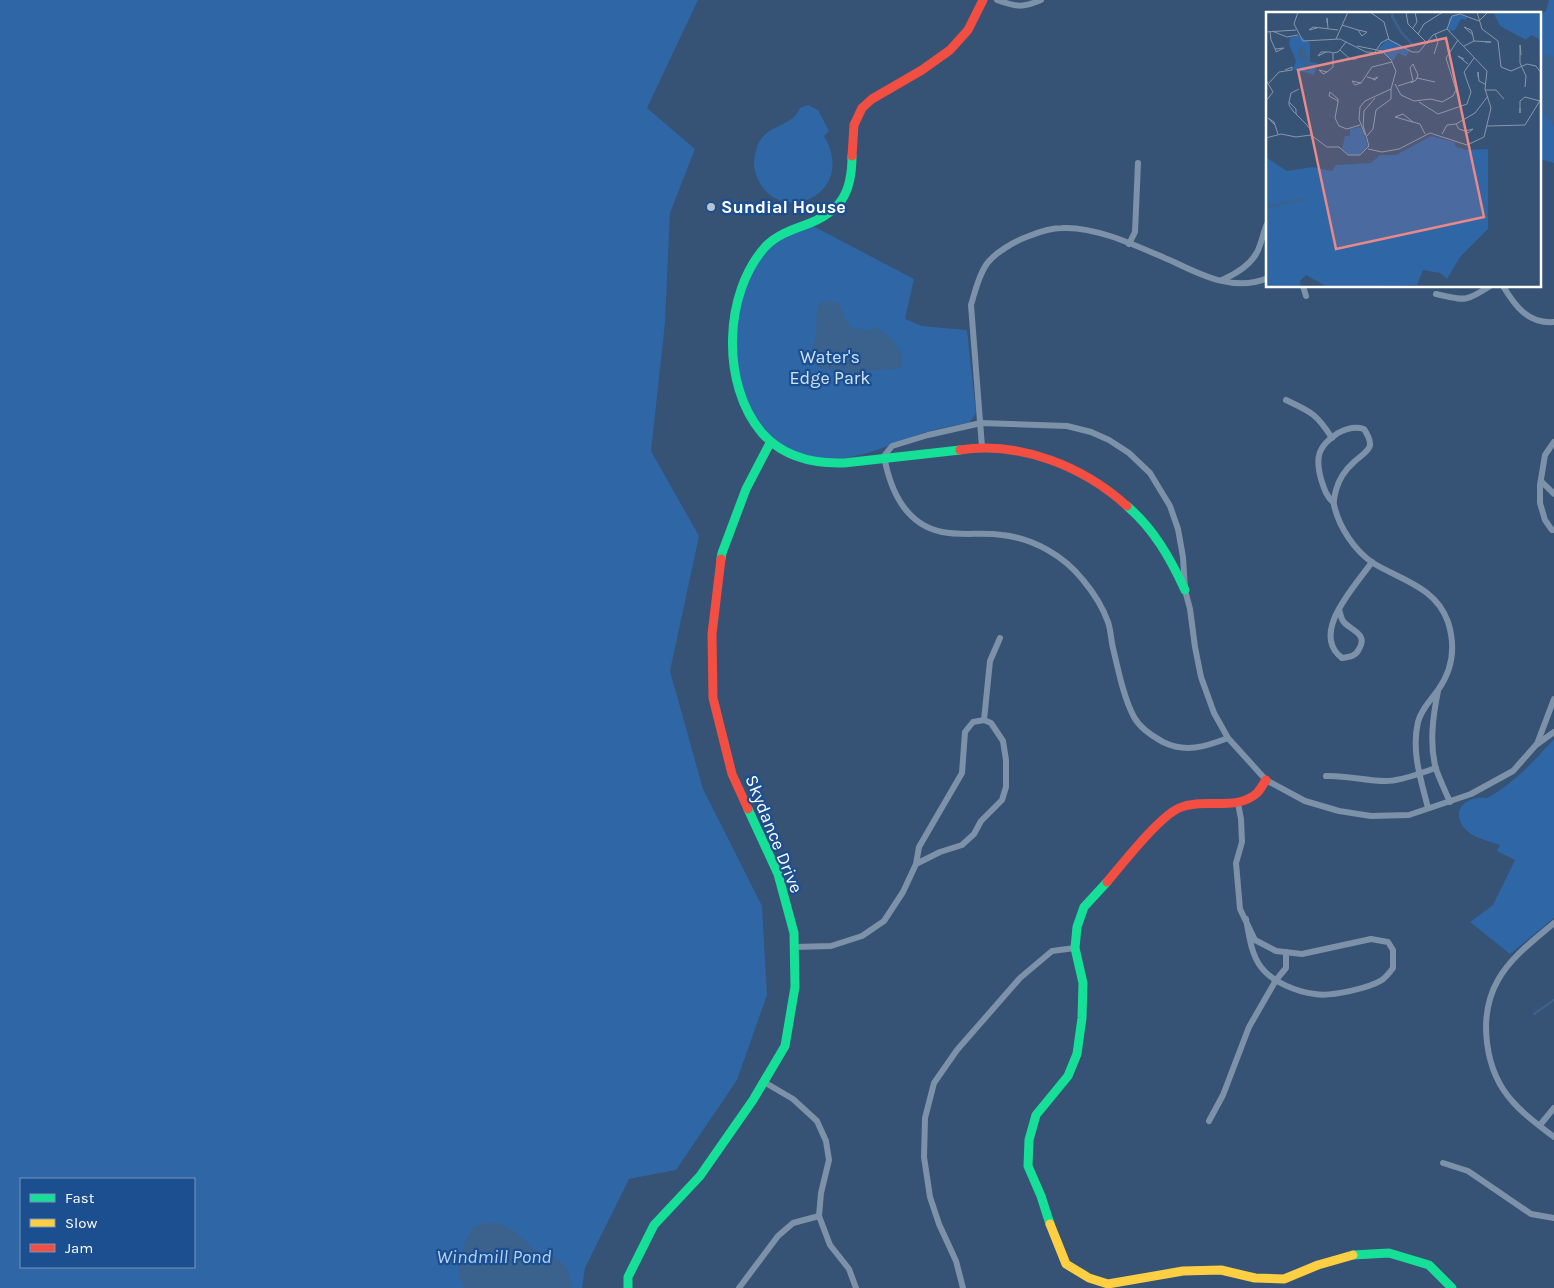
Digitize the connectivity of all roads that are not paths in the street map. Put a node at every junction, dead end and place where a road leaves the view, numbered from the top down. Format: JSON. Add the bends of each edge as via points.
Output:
{"nodes":[{"id":1,"x":983,"y":0,"type":"edge"},
{"id":2,"x":997,"y":0,"type":"edge"},
{"id":3,"x":1041,"y":0,"type":"edge"},
{"id":4,"x":1138,"y":163,"type":"dead end"},
{"id":5,"x":1266,"y":225,"type":"edge"},
{"id":6,"x":1129,"y":244,"type":"junction"},
{"id":7,"x":1266,"y":279,"type":"edge"},
{"id":8,"x":1221,"y":281,"type":"junction"},
{"id":9,"x":1304,"y":288,"type":"edge"},
{"id":10,"x":1487,"y":288,"type":"edge"},
{"id":11,"x":1504,"y":288,"type":"edge"},
{"id":12,"x":1436,"y":294,"type":"dead end"},
{"id":13,"x":1306,"y":296,"type":"dead end"},
{"id":14,"x":1554,"y":322,"type":"edge"},
{"id":15,"x":1286,"y":400,"type":"dead end"},
{"id":16,"x":981,"y":423,"type":"junction"},
{"id":17,"x":1332,"y":438,"type":"junction"},
{"id":18,"x":1554,"y":442,"type":"edge"},
{"id":19,"x":770,"y":443,"type":"junction"},
{"id":20,"x":982,"y":447,"type":"junction"},
{"id":21,"x":884,"y":456,"type":"junction"},
{"id":22,"x":1541,"y":481,"type":"junction"},
{"id":23,"x":1554,"y":494,"type":"edge"},
{"id":24,"x":1333,"y":502,"type":"junction"},
{"id":25,"x":1554,"y":530,"type":"edge"},
{"id":26,"x":1372,"y":562,"type":"junction"},
{"id":27,"x":1185,"y":590,"type":"junction"},
{"id":28,"x":1339,"y":609,"type":"junction"},
{"id":29,"x":1000,"y":638,"type":"dead end"},
{"id":30,"x":1438,"y":690,"type":"junction"},
{"id":31,"x":1554,"y":699,"type":"edge"},
{"id":32,"x":984,"y":720,"type":"junction"},
{"id":33,"x":1554,"y":732,"type":"edge"},
{"id":34,"x":1228,"y":738,"type":"junction"},
{"id":35,"x":1536,"y":745,"type":"junction"},
{"id":36,"x":1436,"y":768,"type":"junction"},
{"id":37,"x":1420,"y":773,"type":"junction"},
{"id":38,"x":1326,"y":776,"type":"dead end"},
{"id":39,"x":1266,"y":780,"type":"junction"},
{"id":40,"x":1450,"y":802,"type":"junction"},
{"id":41,"x":1238,"y":803,"type":"junction"},
{"id":42,"x":1428,"y":808,"type":"junction"},
{"id":43,"x":916,"y":864,"type":"junction"},
{"id":44,"x":1246,"y":919,"type":"junction"},
{"id":45,"x":1554,"y":923,"type":"edge"},
{"id":46,"x":794,"y":947,"type":"junction"},
{"id":47,"x":1075,"y":948,"type":"junction"},
{"id":48,"x":1286,"y":952,"type":"junction"},
{"id":49,"x":1276,"y":980,"type":"junction"},
{"id":50,"x":764,"y":1082,"type":"junction"},
{"id":51,"x":1554,"y":1108,"type":"edge"},
{"id":52,"x":1209,"y":1121,"type":"dead end"},
{"id":53,"x":1540,"y":1125,"type":"junction"},
{"id":54,"x":1554,"y":1137,"type":"edge"},
{"id":55,"x":1444,"y":1163,"type":"dead end"},
{"id":56,"x":819,"y":1216,"type":"junction"},
{"id":57,"x":1554,"y":1218,"type":"edge"},
{"id":58,"x":745,"y":1279,"type":"junction"},
{"id":59,"x":628,"y":1288,"type":"edge"},
{"id":60,"x":739,"y":1288,"type":"edge"},
{"id":61,"x":744,"y":1288,"type":"edge"},
{"id":62,"x":856,"y":1288,"type":"edge"},
{"id":63,"x":963,"y":1288,"type":"edge"},
{"id":64,"x":1452,"y":1288,"type":"edge"}],
"edges":[{"from":1,"to":19,"type":"street","via":[[966,33],[954,47],[862,107],[853,122],[849,188],[836,208],[820,221],[783,232],[766,245],[752,264],[739,296],[732,328],[733,364],[739,393],[751,420]]},
{"from":2,"to":3,"type":"street","via":[[1016,7]]},
{"from":4,"to":6,"type":"street","via":[[1135,232]]},
{"from":5,"to":8,"type":"street","via":[[1260,248],[1252,260]]},
{"from":6,"to":8,"type":"street"},
{"from":6,"to":16,"type":"street","via":[[1091,231],[1061,228],[1012,242],[986,264],[972,305]]},
{"from":7,"to":8,"type":"street","via":[[1237,284]]},
{"from":9,"to":13,"type":"street"},
{"from":10,"to":12,"type":"street","via":[[1463,300]]},
{"from":11,"to":14,"type":"street","via":[[1523,313],[1532,319]]},
{"from":15,"to":17,"type":"street","via":[[1310,411]]},
{"from":16,"to":20,"type":"street"},
{"from":16,"to":21,"type":"street","via":[[928,434],[892,446]]},
{"from":16,"to":27,"type":"street","via":[[1066,426],[1091,432],[1129,453],[1150,473],[1170,506],[1178,529]]},
{"from":17,"to":24,"type":"street","via":[[1321,448],[1317,463],[1327,496]]},
{"from":17,"to":24,"type":"street","via":[[1356,427],[1364,429],[1370,446],[1366,454],[1355,460],[1345,472]]},
{"from":18,"to":22,"type":"street","via":[[1545,455]]},
{"from":19,"to":21,"type":"street","via":[[795,457],[821,463],[844,463]]},
{"from":19,"to":46,"type":"street","name":"Skydance Drive","via":[[746,489],[722,553],[712,634],[713,698],[732,774],[778,874],[794,932]]},
{"from":20,"to":21,"type":"street"},
{"from":20,"to":27,"type":"street","via":[[1035,455],[1057,462],[1111,492],[1151,530]]},
{"from":21,"to":34,"type":"street","via":[[898,500],[906,512],[923,525],[941,532],[1004,535],[1027,541],[1067,563],[1099,604],[1108,622],[1134,717],[1156,739],[1171,746],[1193,749]]},
{"from":22,"to":23,"type":"street"},
{"from":22,"to":25,"type":"street","via":[[1540,503],[1545,520]]},
{"from":24,"to":26,"type":"street","via":[[1342,529]]},
{"from":26,"to":28,"type":"street"},
{"from":26,"to":30,"type":"street","via":[[1430,594],[1447,620],[1453,652],[1448,672]]},
{"from":27,"to":34,"type":"street","via":[[1201,677],[1214,713]]},
{"from":28,"to":28,"type":"street","via":[[1331,627],[1330,642],[1334,652],[1342,658],[1350,657],[1357,654],[1362,646],[1361,637],[1343,622]]},
{"from":29,"to":32,"type":"street","via":[[990,661]]},
{"from":30,"to":36,"type":"street","via":[[1433,718]]},
{"from":30,"to":37,"type":"street","via":[[1418,721],[1416,759]]},
{"from":31,"to":35,"type":"street"},
{"from":32,"to":43,"type":"street","via":[[973,722],[965,732],[962,773],[919,847]]},
{"from":32,"to":43,"type":"street","via":[[991,724],[1002,741],[1006,787],[1002,800],[962,845]]},
{"from":33,"to":35,"type":"street"},
{"from":34,"to":39,"type":"street"},
{"from":35,"to":40,"type":"street","via":[[1513,772]]},
{"from":36,"to":37,"type":"street"},
{"from":36,"to":40,"type":"street"},
{"from":37,"to":38,"type":"street","via":[[1386,781]]},
{"from":37,"to":42,"type":"street"},
{"from":39,"to":41,"type":"street","via":[[1256,793]]},
{"from":39,"to":42,"type":"street","via":[[1305,801],[1339,811],[1372,816],[1409,815]]},
{"from":40,"to":42,"type":"street"},
{"from":41,"to":44,"type":"street","via":[[1242,842],[1236,864],[1240,909]]},
{"from":41,"to":47,"type":"street","via":[[1187,806],[1163,819],[1084,907],[1077,927]]},
{"from":43,"to":46,"type":"street","via":[[903,892],[884,921],[877,926],[862,936],[831,946]]},
{"from":44,"to":48,"type":"street","via":[[1255,940],[1276,951]]},
{"from":44,"to":49,"type":"street","via":[[1253,952],[1261,968]]},
{"from":45,"to":53,"type":"street","via":[[1514,959],[1498,981],[1487,1016],[1486,1042],[1493,1072],[1512,1101]]},
{"from":46,"to":50,"type":"street","name":"Skydance Drive","via":[[795,987],[785,1046]]},
{"from":47,"to":63,"type":"street","via":[[1052,951],[1020,978],[957,1050],[934,1083],[925,1118],[924,1157],[930,1196],[956,1261]]},
{"from":47,"to":64,"type":"street","via":[[1083,983],[1076,1054],[1068,1076],[1036,1115],[1029,1140],[1028,1166],[1066,1264],[1089,1278],[1108,1284],[1183,1271],[1220,1270],[1256,1278],[1284,1279],[1353,1255],[1389,1253],[1429,1266]]},
{"from":48,"to":49,"type":"street","via":[[1286,968]]},
{"from":48,"to":49,"type":"street","via":[[1302,954],[1370,939],[1388,942],[1393,950],[1393,968],[1383,979],[1337,993],[1317,995],[1296,990]]},
{"from":49,"to":52,"type":"street","via":[[1249,1027],[1223,1095]]},
{"from":50,"to":56,"type":"street","via":[[793,1099],[817,1121],[826,1141],[829,1160]]},
{"from":50,"to":59,"type":"street","name":"Skydance Drive","via":[[700,1176],[654,1225],[628,1277]]},
{"from":51,"to":53,"type":"street"},
{"from":53,"to":54,"type":"street"},
{"from":55,"to":57,"type":"street","via":[[1468,1171],[1531,1214]]},
{"from":56,"to":58,"type":"street","via":[[793,1223],[778,1236]]},
{"from":56,"to":62,"type":"street","via":[[830,1244],[849,1269]]},
{"from":58,"to":60,"type":"street"},
{"from":58,"to":61,"type":"street"}]}
